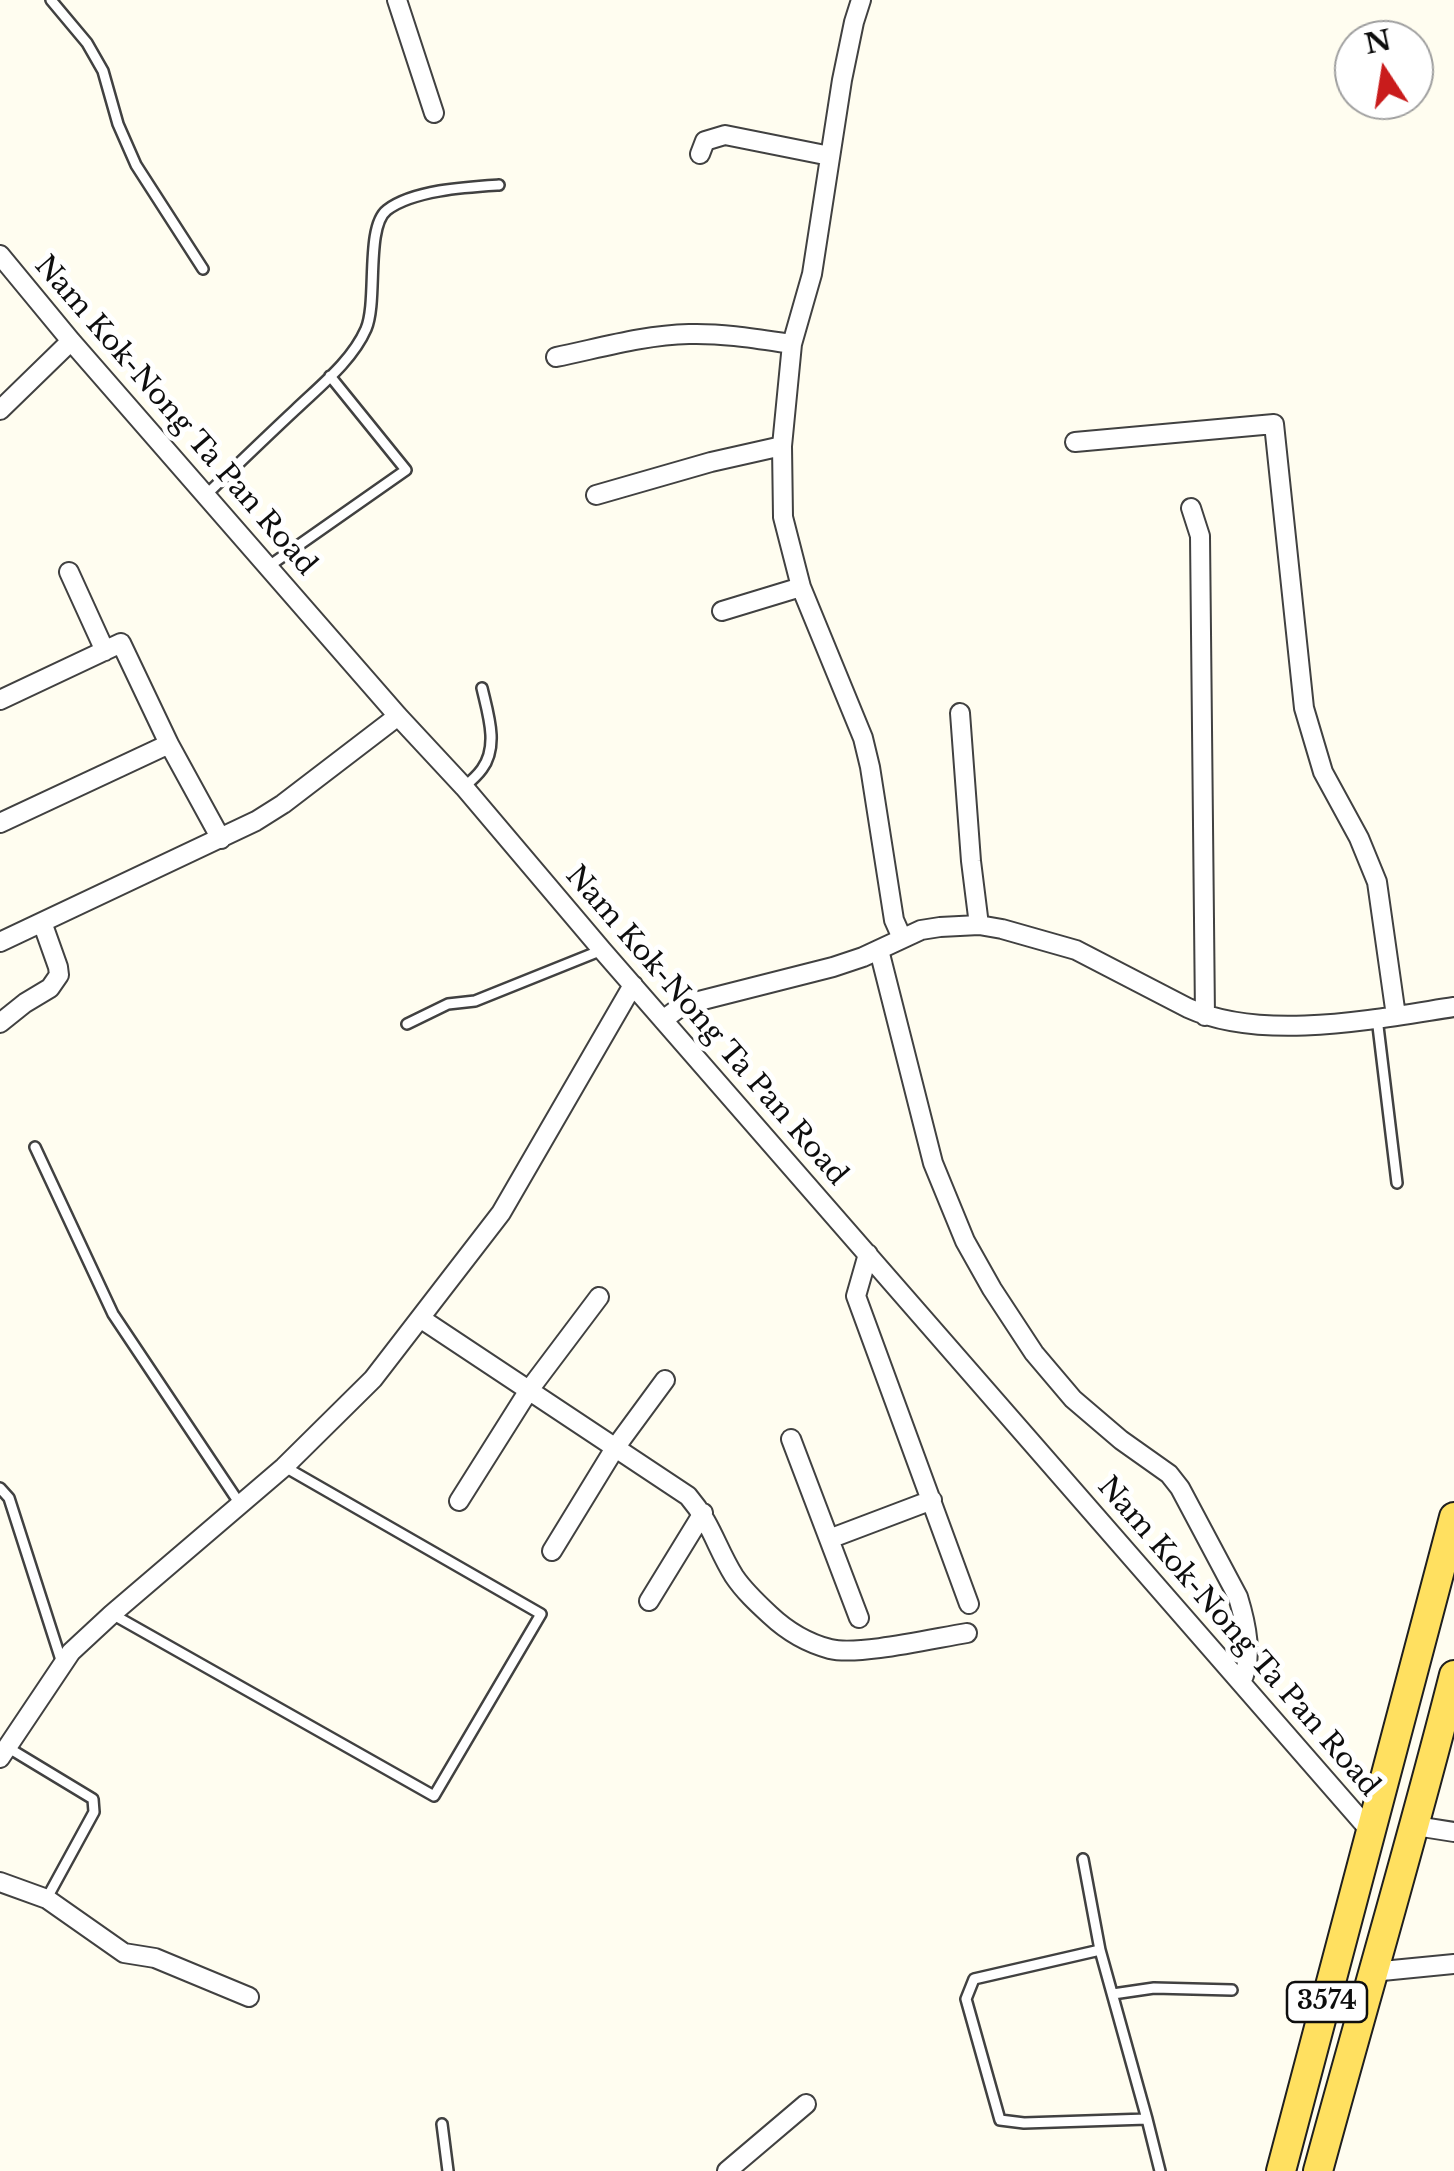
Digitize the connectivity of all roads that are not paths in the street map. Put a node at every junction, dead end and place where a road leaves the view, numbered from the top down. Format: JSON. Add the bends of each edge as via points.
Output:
{"nodes":[{"id":1,"x":51,"y":0,"type":"edge"},
{"id":2,"x":397,"y":0,"type":"edge"},
{"id":3,"x":861,"y":0,"type":"edge"},
{"id":4,"x":434,"y":113,"type":"dead end"},
{"id":5,"x":700,"y":154,"type":"dead end"},
{"id":6,"x":830,"y":156,"type":"junction"},
{"id":7,"x":499,"y":185,"type":"dead end"},
{"id":8,"x":0,"y":255,"type":"edge"},
{"id":9,"x":203,"y":269,"type":"dead end"},
{"id":10,"x":72,"y":341,"type":"junction"},
{"id":11,"x":792,"y":344,"type":"junction"},
{"id":12,"x":556,"y":357,"type":"dead end"},
{"id":13,"x":330,"y":376,"type":"junction"},
{"id":14,"x":0,"y":410,"type":"edge"},
{"id":15,"x":1075,"y":442,"type":"dead end"},
{"id":16,"x":782,"y":446,"type":"junction"},
{"id":17,"x":206,"y":495,"type":"junction"},
{"id":18,"x":596,"y":495,"type":"dead end"},
{"id":19,"x":1192,"y":508,"type":"dead end"},
{"id":20,"x":268,"y":567,"type":"junction"},
{"id":21,"x":70,"y":572,"type":"dead end"},
{"id":22,"x":800,"y":587,"type":"junction"},
{"id":23,"x":722,"y":610,"type":"dead end"},
{"id":24,"x":104,"y":650,"type":"junction"},
{"id":25,"x":482,"y":688,"type":"dead end"},
{"id":26,"x":2,"y":695,"type":"edge"},
{"id":27,"x":960,"y":714,"type":"dead end"},
{"id":28,"x":398,"y":716,"type":"junction"},
{"id":29,"x":169,"y":744,"type":"junction"},
{"id":30,"x":464,"y":787,"type":"junction"},
{"id":31,"x":0,"y":823,"type":"edge"},
{"id":32,"x":221,"y":839,"type":"junction"},
{"id":33,"x":42,"y":922,"type":"junction"},
{"id":34,"x":979,"y":925,"type":"junction"},
{"id":35,"x":902,"y":938,"type":"junction"},
{"id":36,"x":0,"y":942,"type":"edge"},
{"id":37,"x":602,"y":950,"type":"junction"},
{"id":38,"x":879,"y":950,"type":"junction"},
{"id":39,"x":633,"y":985,"type":"junction"},
{"id":40,"x":1454,"y":1007,"type":"edge"},
{"id":41,"x":1205,"y":1016,"type":"junction"},
{"id":42,"x":1386,"y":1017,"type":"junction"},
{"id":43,"x":663,"y":1020,"type":"junction"},
{"id":44,"x":0,"y":1024,"type":"edge"},
{"id":45,"x":408,"y":1024,"type":"dead end"},
{"id":46,"x":36,"y":1147,"type":"dead end"},
{"id":47,"x":1397,"y":1183,"type":"dead end"},
{"id":48,"x":868,"y":1254,"type":"junction"},
{"id":49,"x":599,"y":1298,"type":"dead end"},
{"id":50,"x":420,"y":1318,"type":"junction"},
{"id":51,"x":665,"y":1380,"type":"dead end"},
{"id":52,"x":529,"y":1390,"type":"junction"},
{"id":53,"x":791,"y":1439,"type":"dead end"},
{"id":54,"x":615,"y":1448,"type":"junction"},
{"id":55,"x":284,"y":1467,"type":"junction"},
{"id":56,"x":0,"y":1488,"type":"edge"},
{"id":57,"x":932,"y":1500,"type":"junction"},
{"id":58,"x":460,"y":1501,"type":"dead end"},
{"id":59,"x":241,"y":1505,"type":"junction"},
{"id":60,"x":703,"y":1514,"type":"junction"},
{"id":61,"x":1454,"y":1518,"type":"edge"},
{"id":62,"x":829,"y":1539,"type":"junction"},
{"id":63,"x":552,"y":1551,"type":"dead end"},
{"id":64,"x":649,"y":1601,"type":"dead end"},
{"id":65,"x":969,"y":1604,"type":"dead end"},
{"id":66,"x":112,"y":1614,"type":"junction"},
{"id":67,"x":860,"y":1618,"type":"dead end"},
{"id":68,"x":967,"y":1633,"type":"dead end"},
{"id":69,"x":62,"y":1664,"type":"junction"},
{"id":70,"x":1454,"y":1675,"type":"edge"},
{"id":71,"x":1240,"y":1682,"type":"junction"},
{"id":72,"x":4,"y":1753,"type":"edge"},
{"id":73,"x":1454,"y":1832,"type":"edge"},
{"id":74,"x":1372,"y":1833,"type":"junction"},
{"id":75,"x":1413,"y":1835,"type":"junction"},
{"id":76,"x":1082,"y":1859,"type":"dead end"},
{"id":77,"x":0,"y":1882,"type":"edge"},
{"id":78,"x":47,"y":1899,"type":"junction"},
{"id":79,"x":1100,"y":1950,"type":"junction"},
{"id":80,"x":1454,"y":1964,"type":"edge"},
{"id":81,"x":1372,"y":1972,"type":"junction"},
{"id":82,"x":1232,"y":1990,"type":"dead end"},
{"id":83,"x":1112,"y":1994,"type":"junction"},
{"id":84,"x":249,"y":1997,"type":"dead end"},
{"id":85,"x":806,"y":2104,"type":"dead end"},
{"id":86,"x":1148,"y":2119,"type":"junction"},
{"id":87,"x":442,"y":2124,"type":"dead end"},
{"id":88,"x":448,"y":2171,"type":"edge"},
{"id":89,"x":727,"y":2171,"type":"edge"},
{"id":90,"x":1160,"y":2171,"type":"edge"},
{"id":91,"x":1281,"y":2171,"type":"edge"},
{"id":92,"x":1318,"y":2171,"type":"edge"}],
"edges":[{"from":1,"to":9,"type":"lane","via":[[95,57],[136,165]]},
{"from":2,"to":4,"type":"street"},
{"from":3,"to":6,"type":"street"},
{"from":5,"to":6,"type":"street","via":[[705,141],[725,136]]},
{"from":6,"to":11,"type":"street","via":[[812,274]]},
{"from":7,"to":13,"type":"lane","via":[[456,188],[384,212],[376,229],[370,318]]},
{"from":8,"to":10,"type":"street","name":"Nam Kok-Nong Ta Pan Road"},
{"from":10,"to":14,"type":"street"},
{"from":10,"to":17,"type":"street","name":"Nam Kok-Nong Ta Pan Road"},
{"from":11,"to":12,"type":"street","via":[[689,334]]},
{"from":11,"to":16,"type":"street"},
{"from":13,"to":17,"type":"lane"},
{"from":13,"to":20,"type":"lane","via":[[406,470]]},
{"from":15,"to":42,"type":"street","via":[[1274,424],[1304,708],[1323,772],[1377,882]]},
{"from":16,"to":18,"type":"street"},
{"from":16,"to":22,"type":"street","via":[[783,517]]},
{"from":17,"to":20,"type":"street","name":"Nam Kok-Nong Ta Pan Road"},
{"from":19,"to":41,"type":"street","via":[[1200,536]]},
{"from":20,"to":28,"type":"street","name":"Nam Kok-Nong Ta Pan Road"},
{"from":21,"to":24,"type":"street"},
{"from":22,"to":23,"type":"street"},
{"from":22,"to":35,"type":"street","via":[[863,738]]},
{"from":24,"to":26,"type":"street"},
{"from":24,"to":29,"type":"street","via":[[121,643]]},
{"from":25,"to":30,"type":"lane","via":[[492,737],[483,768]]},
{"from":27,"to":34,"type":"street"},
{"from":28,"to":30,"type":"street","name":"Nam Kok-Nong Ta Pan Road"},
{"from":28,"to":32,"type":"street","via":[[284,804]]},
{"from":29,"to":31,"type":"street"},
{"from":29,"to":32,"type":"street"},
{"from":30,"to":37,"type":"street","name":"Nam Kok-Nong Ta Pan Road"},
{"from":32,"to":33,"type":"street"},
{"from":33,"to":36,"type":"street"},
{"from":33,"to":44,"type":"street","via":[[59,976]]},
{"from":34,"to":35,"type":"street","via":[[940,926]]},
{"from":34,"to":41,"type":"street","via":[[1076,950]]},
{"from":35,"to":38,"type":"street"},
{"from":37,"to":39,"type":"street","name":"Nam Kok-Nong Ta Pan Road"},
{"from":37,"to":45,"type":"lane"},
{"from":38,"to":43,"type":"street","via":[[695,1002]]},
{"from":38,"to":71,"type":"street","via":[[933,1163],[965,1241],[1034,1353],[1073,1399],[1169,1474],[1188,1500],[1238,1597],[1248,1665]]},
{"from":39,"to":43,"type":"street","name":"Nam Kok-Nong Ta Pan Road"},
{"from":39,"to":50,"type":"street","via":[[501,1213]]},
{"from":40,"to":42,"type":"street"},
{"from":41,"to":42,"type":"street","via":[[1260,1026]]},
{"from":42,"to":47,"type":"lane"},
{"from":43,"to":48,"type":"street","name":"Nam Kok-Nong Ta Pan Road"},
{"from":46,"to":59,"type":"lane","via":[[113,1314]]},
{"from":48,"to":57,"type":"street","via":[[856,1296]]},
{"from":48,"to":71,"type":"street","name":"Nam Kok-Nong Ta Pan Road"},
{"from":49,"to":52,"type":"street"},
{"from":50,"to":52,"type":"street"},
{"from":50,"to":55,"type":"street","via":[[373,1380]]},
{"from":51,"to":54,"type":"street"},
{"from":52,"to":54,"type":"street"},
{"from":52,"to":58,"type":"street"},
{"from":53,"to":62,"type":"street"},
{"from":54,"to":60,"type":"street","via":[[688,1496]]},
{"from":54,"to":63,"type":"street"},
{"from":55,"to":59,"type":"street"},
{"from":55,"to":66,"type":"lane","via":[[541,1614],[434,1796]]},
{"from":56,"to":69,"type":"lane","via":[[9,1498]]},
{"from":57,"to":62,"type":"street"},
{"from":57,"to":65,"type":"street"},
{"from":59,"to":66,"type":"street"},
{"from":60,"to":64,"type":"street"},
{"from":60,"to":68,"type":"street","via":[[748,1595],[800,1638],[832,1650],[857,1650]]},
{"from":61,"to":74,"type":"main road","number":"3574"},
{"from":62,"to":67,"type":"street"},
{"from":66,"to":69,"type":"street"},
{"from":69,"to":72,"type":"street"},
{"from":70,"to":75,"type":"main road","number":"3574"},
{"from":71,"to":74,"type":"street","name":"Nam Kok-Nong Ta Pan Road"},
{"from":72,"to":78,"type":"lane","via":[[93,1799],[94,1812]]},
{"from":73,"to":75,"type":"street"},
{"from":74,"to":75,"type":"main road"},
{"from":74,"to":91,"type":"main road","number":"3574"},
{"from":75,"to":81,"type":"main road","number":"3574"},
{"from":76,"to":79,"type":"lane"},
{"from":77,"to":78,"type":"street"},
{"from":78,"to":84,"type":"street","via":[[124,1953],[155,1958]]},
{"from":79,"to":83,"type":"lane"},
{"from":79,"to":86,"type":"lane","via":[[974,1980],[966,1999],[990,2086],[1000,2120]]},
{"from":80,"to":81,"type":"street"},
{"from":81,"to":92,"type":"main road","number":"3574"},
{"from":82,"to":83,"type":"lane"},
{"from":83,"to":86,"type":"lane"},
{"from":85,"to":89,"type":"street"},
{"from":86,"to":90,"type":"lane"},
{"from":87,"to":88,"type":"lane"}]}
